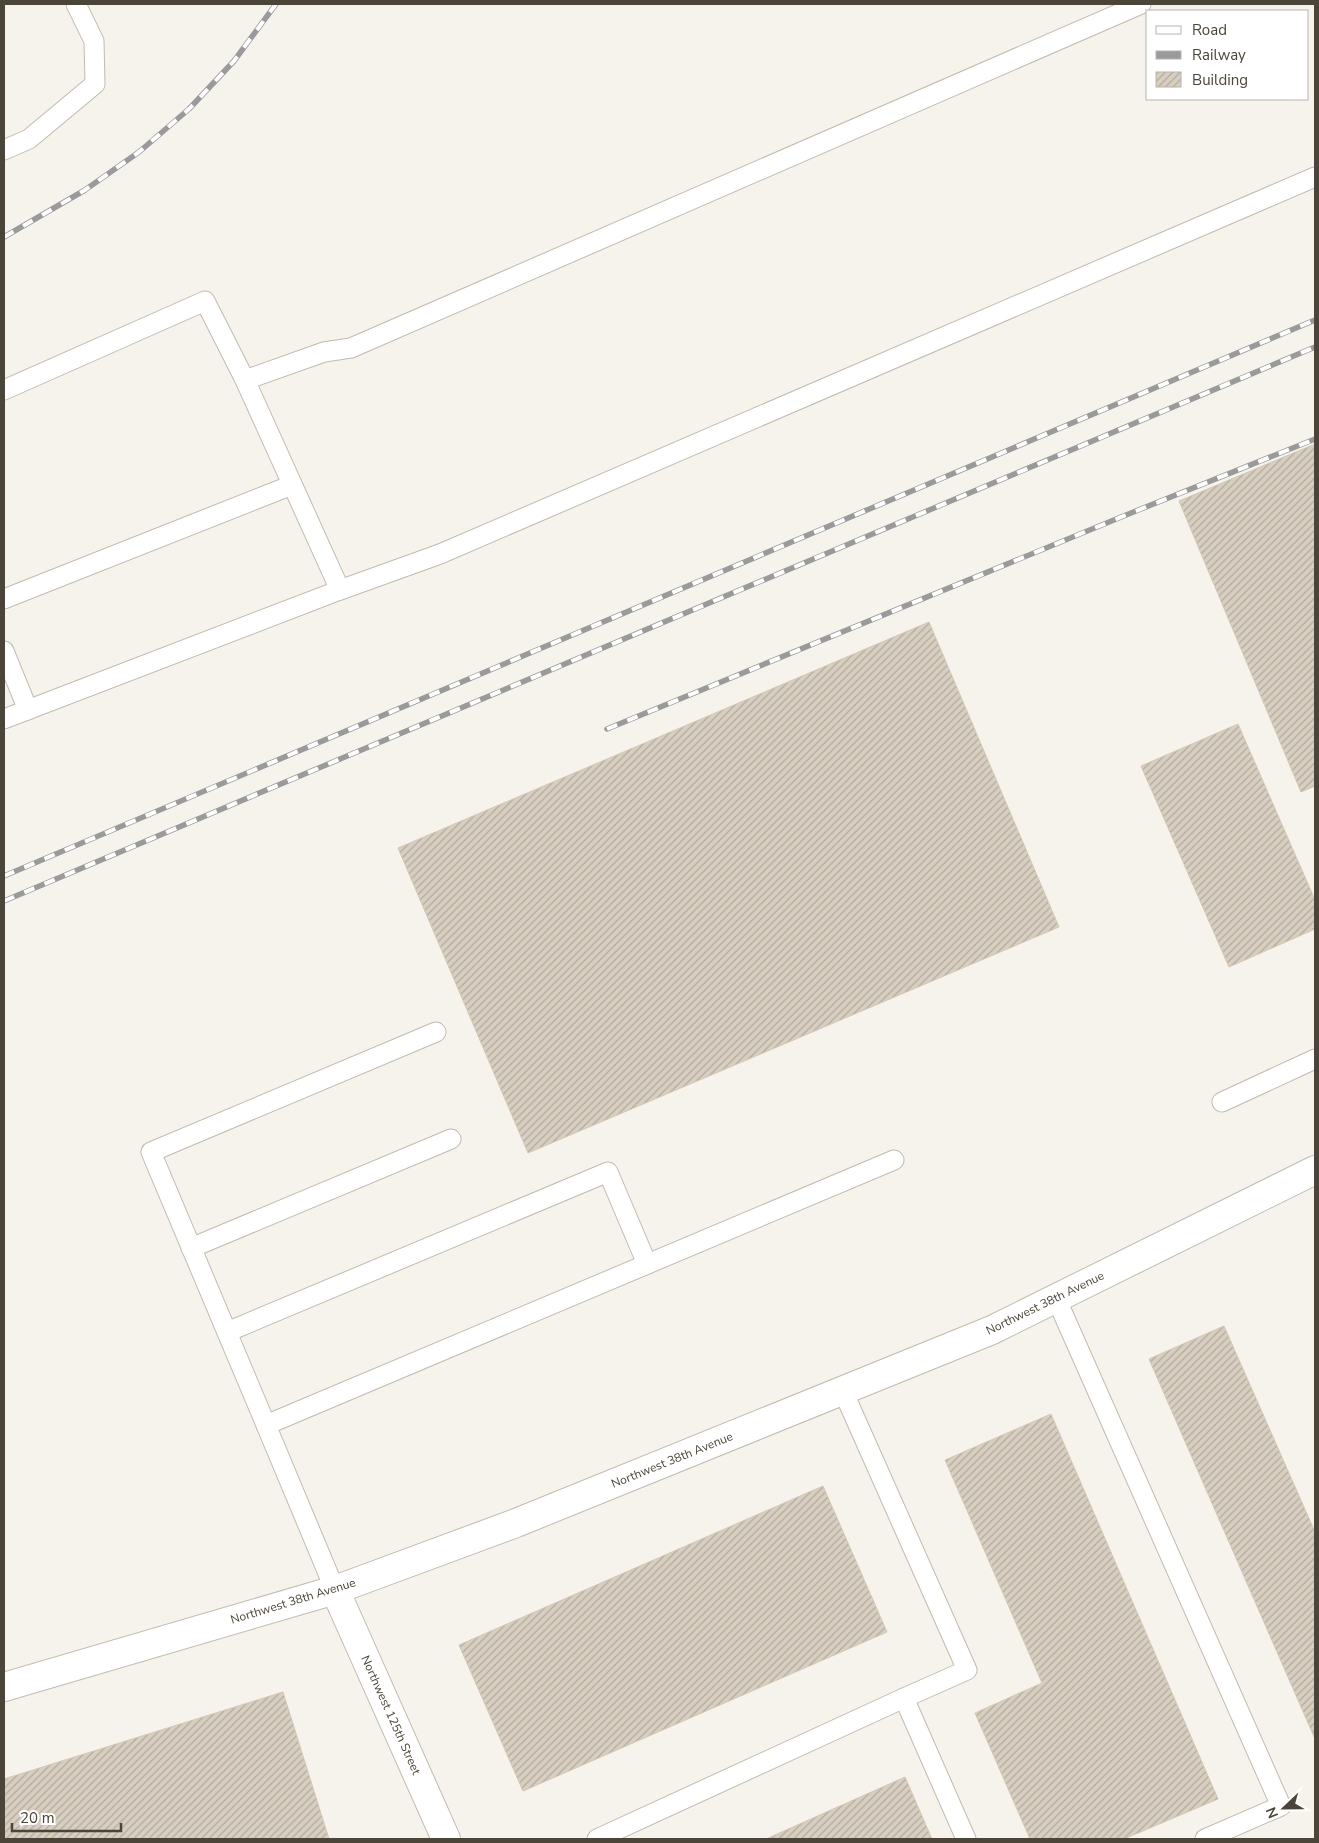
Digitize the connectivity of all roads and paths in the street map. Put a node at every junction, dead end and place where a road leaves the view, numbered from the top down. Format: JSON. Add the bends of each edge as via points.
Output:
{"nodes":[{"id":1,"x":76,"y":4,"type":"edge"},
{"id":2,"x":1140,"y":4,"type":"edge"},
{"id":3,"x":4,"y":150,"type":"edge"},
{"id":4,"x":1315,"y":177,"type":"edge"},
{"id":5,"x":245,"y":380,"type":"junction"},
{"id":6,"x":4,"y":390,"type":"edge"},
{"id":7,"x":292,"y":484,"type":"junction"},
{"id":8,"x":340,"y":590,"type":"junction"},
{"id":9,"x":4,"y":599,"type":"edge"},
{"id":10,"x":4,"y":651,"type":"edge"},
{"id":11,"x":28,"y":710,"type":"junction"},
{"id":12,"x":4,"y":719,"type":"edge"},
{"id":13,"x":436,"y":1032,"type":"dead end"},
{"id":14,"x":1315,"y":1059,"type":"edge"},
{"id":15,"x":1222,"y":1102,"type":"dead end"},
{"id":16,"x":451,"y":1139,"type":"dead end"},
{"id":17,"x":894,"y":1160,"type":"dead end"},
{"id":18,"x":1315,"y":1170,"type":"edge"},
{"id":19,"x":191,"y":1248,"type":"junction"},
{"id":20,"x":647,"y":1264,"type":"junction"},
{"id":21,"x":1056,"y":1298,"type":"junction"},
{"id":22,"x":227,"y":1332,"type":"junction"},
{"id":23,"x":843,"y":1391,"type":"junction"},
{"id":24,"x":266,"y":1424,"type":"junction"},
{"id":25,"x":335,"y":1590,"type":"junction"},
{"id":26,"x":4,"y":1687,"type":"edge"},
{"id":27,"x":904,"y":1698,"type":"junction"},
{"id":28,"x":446,"y":1839,"type":"edge"},
{"id":29,"x":597,"y":1839,"type":"edge"},
{"id":30,"x":966,"y":1839,"type":"edge"},
{"id":31,"x":1204,"y":1839,"type":"edge"}],
"edges":[{"from":1,"to":3,"type":"lane","via":[[94,41],[95,84],[29,139]]},
{"from":2,"to":5,"type":"lane","via":[[351,348],[324,352]]},
{"from":4,"to":8,"type":"lane","via":[[440,554]]},
{"from":5,"to":6,"type":"lane","via":[[205,301]]},
{"from":5,"to":7,"type":"lane"},
{"from":7,"to":8,"type":"lane"},
{"from":7,"to":9,"type":"lane"},
{"from":8,"to":11,"type":"lane"},
{"from":10,"to":11,"type":"lane"},
{"from":11,"to":12,"type":"lane"},
{"from":13,"to":19,"type":"lane","via":[[151,1152]]},
{"from":14,"to":15,"type":"lane"},
{"from":16,"to":19,"type":"lane"},
{"from":17,"to":20,"type":"lane"},
{"from":18,"to":21,"type":"street","name":"Northwest 38th Avenue"},
{"from":19,"to":22,"type":"lane"},
{"from":20,"to":22,"type":"lane","via":[[608,1172]]},
{"from":20,"to":24,"type":"lane"},
{"from":21,"to":23,"type":"street","name":"Northwest 38th Avenue","via":[[992,1330]]},
{"from":21,"to":31,"type":"lane","via":[[1281,1806]]},
{"from":22,"to":24,"type":"lane"},
{"from":23,"to":25,"type":"street","name":"Northwest 38th Avenue","via":[[516,1523]]},
{"from":23,"to":27,"type":"lane","via":[[967,1670]]},
{"from":24,"to":25,"type":"lane"},
{"from":25,"to":26,"type":"street","name":"Northwest 38th Avenue"},
{"from":25,"to":28,"type":"street","name":"Northwest 125th Street"},
{"from":27,"to":29,"type":"lane"},
{"from":27,"to":30,"type":"lane"}]}
